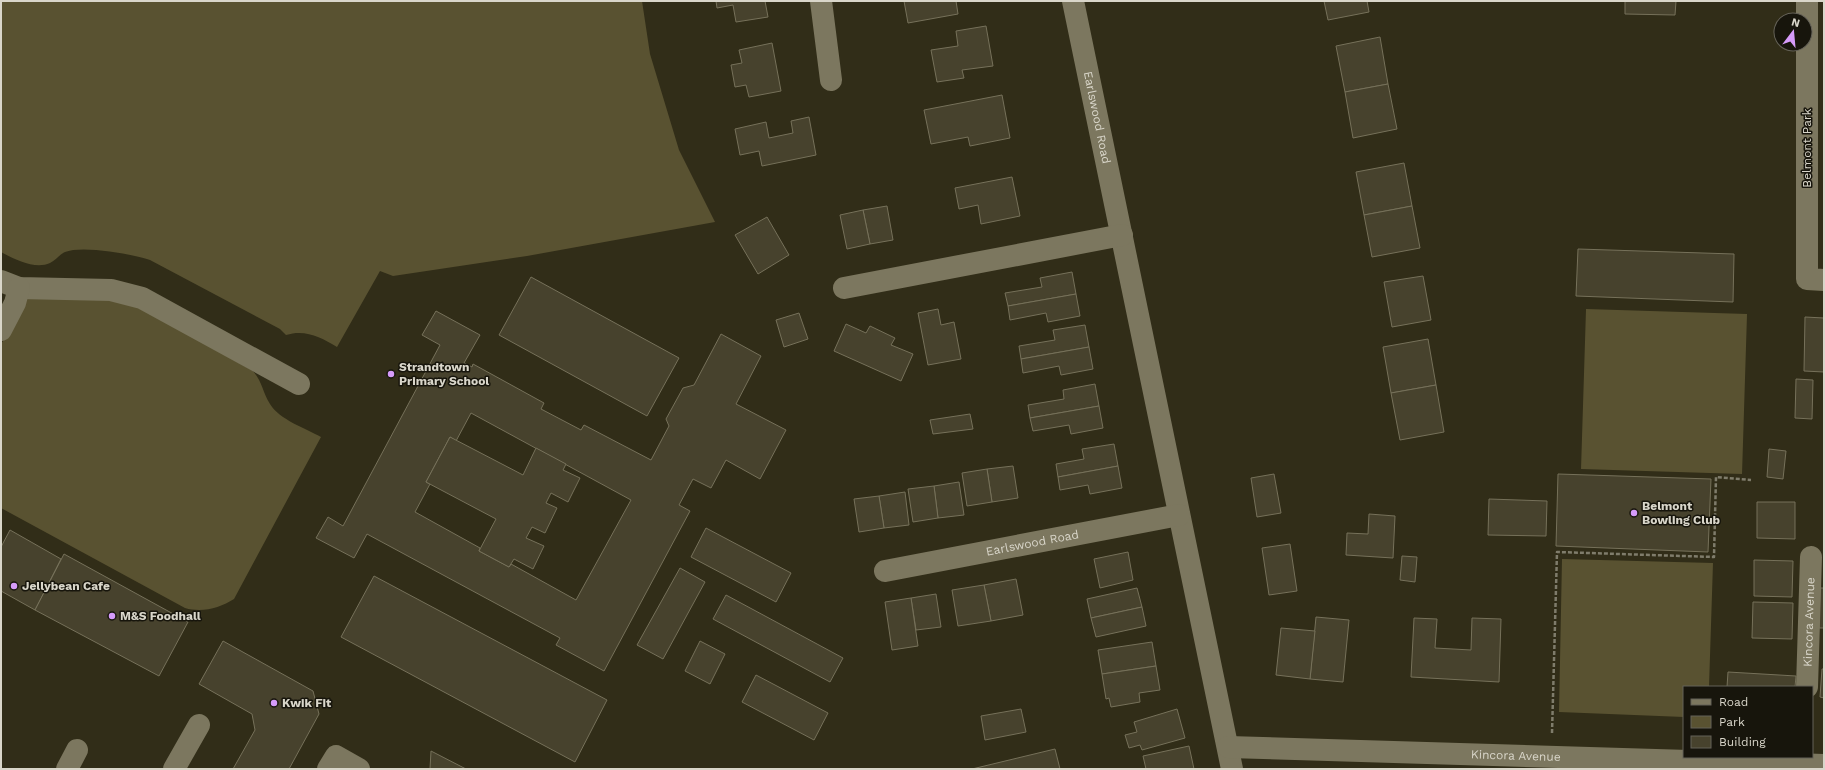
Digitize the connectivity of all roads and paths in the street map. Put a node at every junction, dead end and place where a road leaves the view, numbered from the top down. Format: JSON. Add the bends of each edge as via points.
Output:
{"nodes":[{"id":1,"x":821,"y":1,"type":"edge"},
{"id":2,"x":1073,"y":1,"type":"edge"},
{"id":3,"x":1807,"y":1,"type":"edge"},
{"id":4,"x":832,"y":80,"type":"dead end"},
{"id":5,"x":1122,"y":234,"type":"junction"},
{"id":6,"x":1824,"y":280,"type":"edge"},
{"id":7,"x":10,"y":284,"type":"edge"},
{"id":8,"x":844,"y":288,"type":"dead end"},
{"id":9,"x":1,"y":330,"type":"edge"},
{"id":10,"x":299,"y":384,"type":"dead end"},
{"id":11,"x":1751,"y":480,"type":"dead end"},
{"id":12,"x":1179,"y":515,"type":"junction"},
{"id":13,"x":1811,"y":557,"type":"dead end"},
{"id":14,"x":885,"y":571,"type":"dead end"},
{"id":15,"x":1807,"y":686,"type":"edge"},
{"id":16,"x":199,"y":725,"type":"dead end"},
{"id":17,"x":1228,"y":747,"type":"junction"},
{"id":18,"x":77,"y":750,"type":"dead end"},
{"id":19,"x":1552,"y":757,"type":"junction"},
{"id":20,"x":1811,"y":762,"type":"edge"},
{"id":21,"x":67,"y":769,"type":"edge"},
{"id":22,"x":174,"y":769,"type":"edge"},
{"id":23,"x":328,"y":769,"type":"edge"},
{"id":24,"x":359,"y":769,"type":"edge"},
{"id":25,"x":1232,"y":769,"type":"edge"}],
"edges":[{"from":1,"to":4,"type":"street"},
{"from":2,"to":5,"type":"street","name":"Earlswood Road"},
{"from":3,"to":6,"type":"street","name":"Belmont Park","via":[[1807,279]]},
{"from":5,"to":8,"type":"street"},
{"from":5,"to":12,"type":"street","name":"Earlswood Road"},
{"from":7,"to":9,"type":"street","via":[[12,309]]},
{"from":7,"to":10,"type":"street","via":[[111,290],[142,298]]},
{"from":11,"to":19,"type":"path","via":[[1716,477],[1714,557],[1557,552]]},
{"from":12,"to":14,"type":"street","name":"Earlswood Road"},
{"from":12,"to":17,"type":"street","name":"Earlswood Road"},
{"from":13,"to":15,"type":"street","name":"Kincora Avenue"},
{"from":16,"to":22,"type":"street"},
{"from":17,"to":19,"type":"street","name":"Kincora Avenue"},
{"from":17,"to":25,"type":"street","name":"Earlswood Road"},
{"from":18,"to":21,"type":"street"},
{"from":19,"to":20,"type":"street","name":"Kincora Avenue"},
{"from":23,"to":24,"type":"street","via":[[336,756]]}]}
